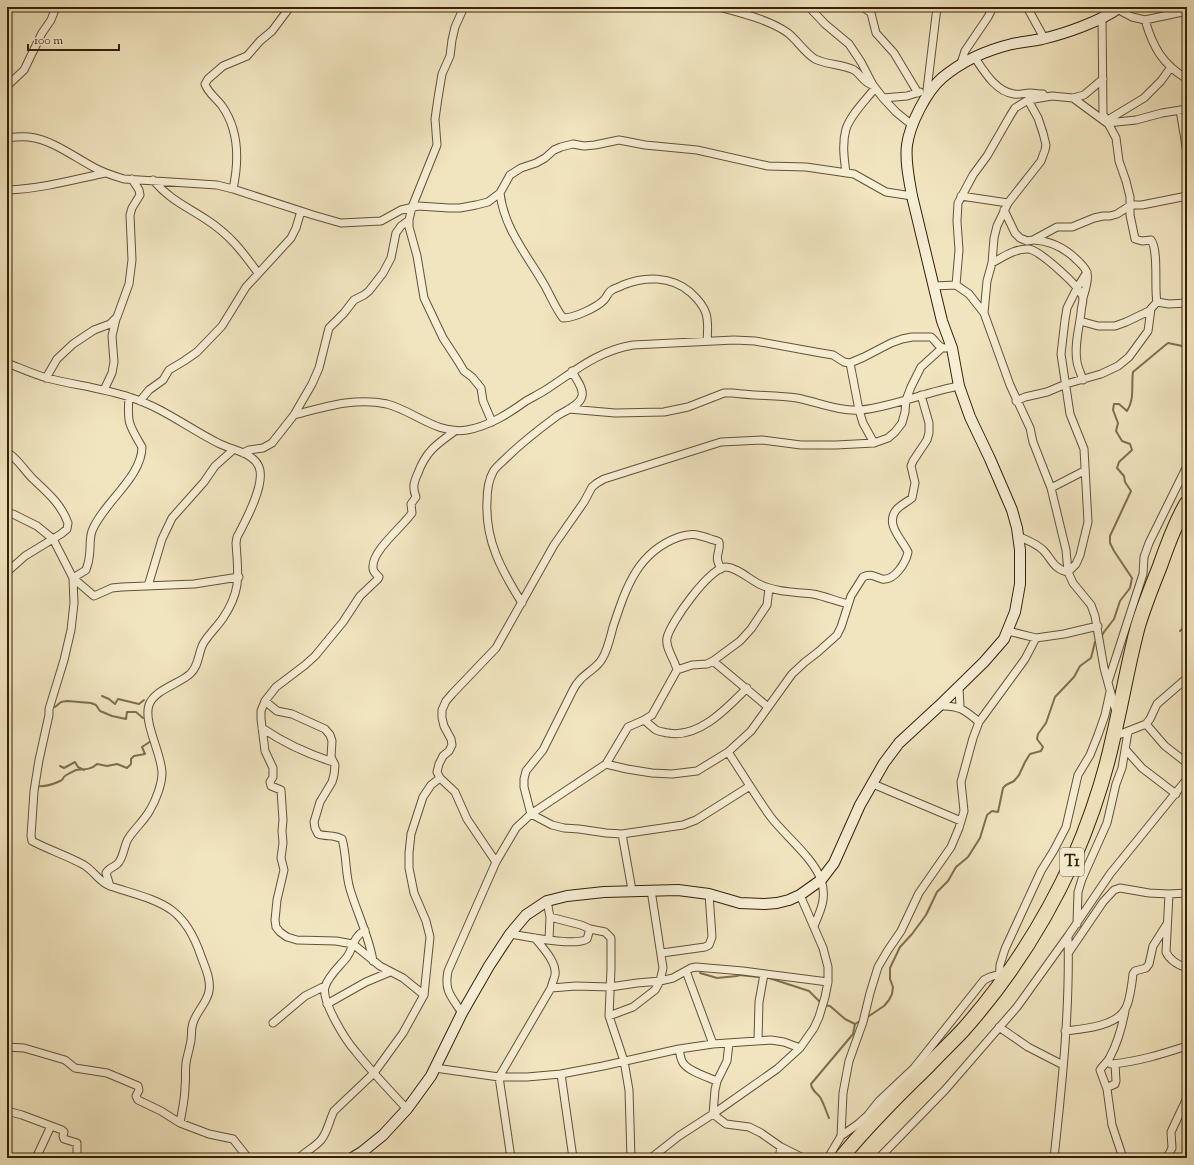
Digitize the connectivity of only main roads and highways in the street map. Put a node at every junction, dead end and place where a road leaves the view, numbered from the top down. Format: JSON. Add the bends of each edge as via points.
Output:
{"nodes":[{"id":1,"x":1187,"y":503,"type":"edge"},
{"id":2,"x":841,"y":1158,"type":"edge"}],
"edges":[{"from":1,"to":2,"type":"highway","number":"T1","via":[[1164,554],[1138,628],[1114,737],[1094,807],[1057,893],[1026,948],[1000,979],[964,1030],[907,1086]]}]}
